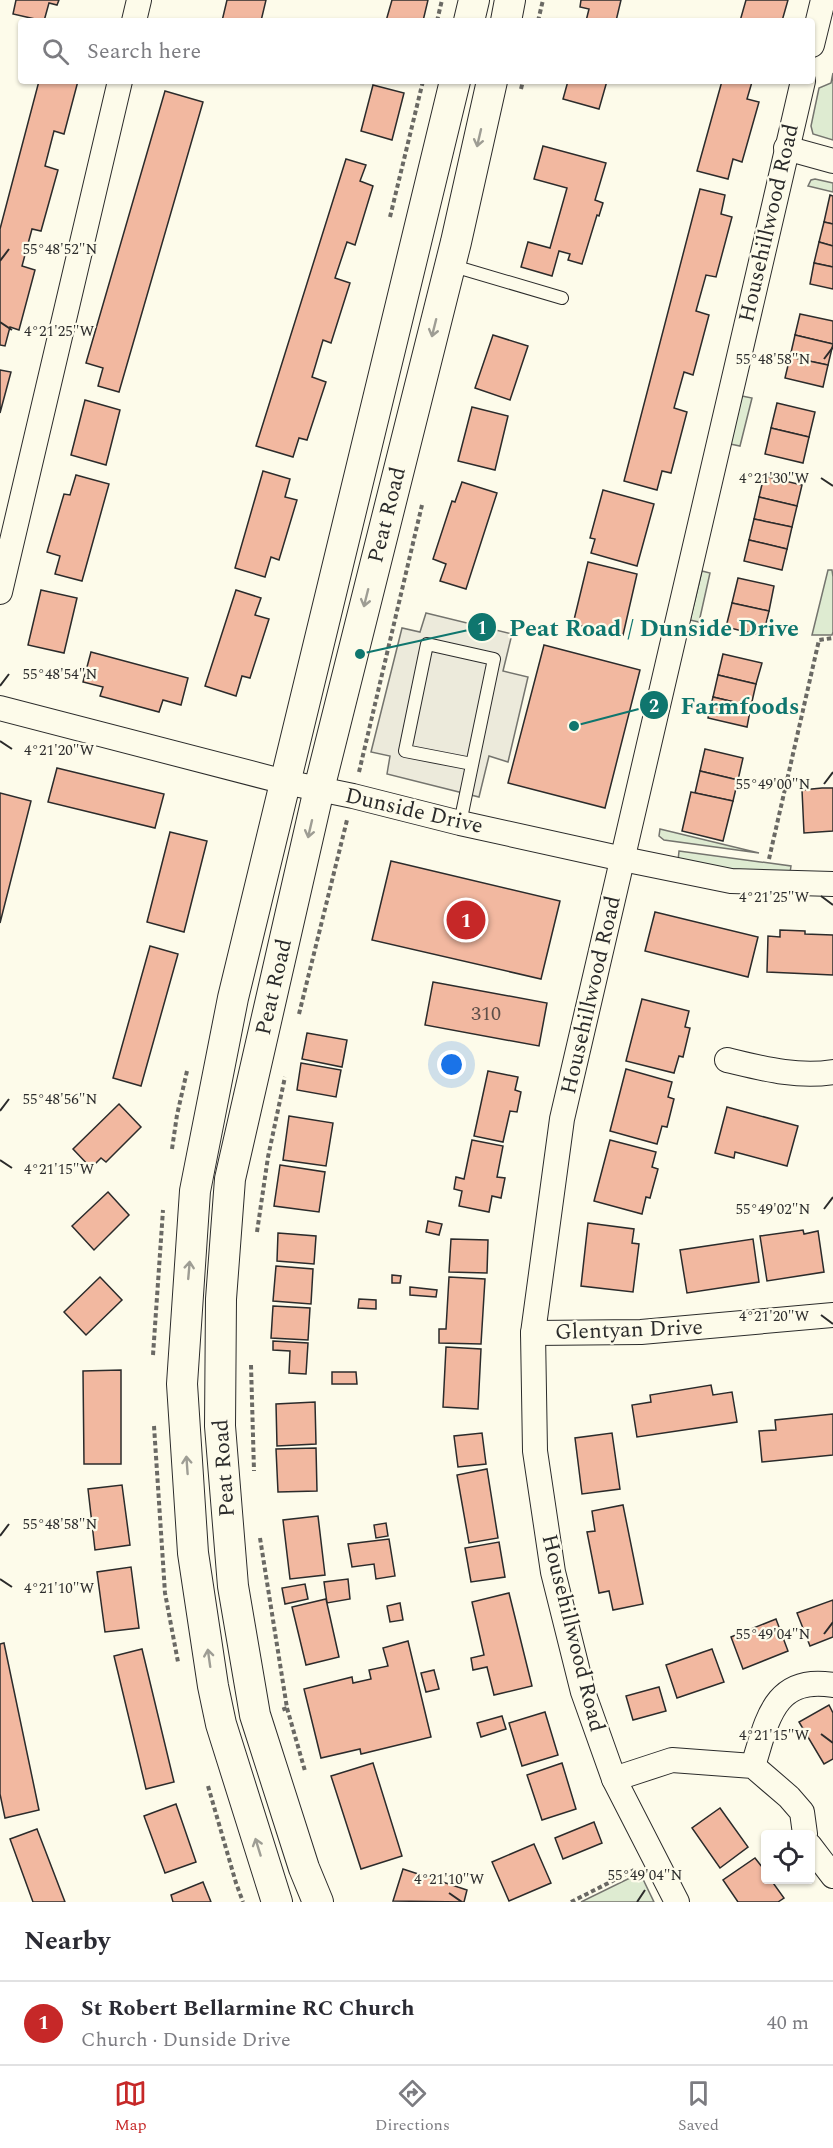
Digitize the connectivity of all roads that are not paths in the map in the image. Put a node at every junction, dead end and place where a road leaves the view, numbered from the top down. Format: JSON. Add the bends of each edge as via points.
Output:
{"nodes":[{"id":1,"x":139,"y":0,"type":"edge"},
{"id":2,"x":474,"y":0,"type":"edge"},
{"id":3,"x":510,"y":0,"type":"edge"},
{"id":4,"x":823,"y":0,"type":"edge"},
{"id":5,"x":135,"y":18,"type":"edge"},
{"id":6,"x":470,"y":18,"type":"edge"},
{"id":7,"x":507,"y":18,"type":"edge"},
{"id":8,"x":815,"y":33,"type":"edge"},
{"id":9,"x":119,"y":84,"type":"edge"},
{"id":10,"x":454,"y":84,"type":"edge"},
{"id":11,"x":491,"y":84,"type":"edge"},
{"id":12,"x":802,"y":84,"type":"edge"},
{"id":13,"x":786,"y":148,"type":"junction"},
{"id":14,"x":833,"y":161,"type":"edge"},
{"id":15,"x":450,"y":265,"type":"junction"},
{"id":16,"x":562,"y":298,"type":"dead end"},
{"id":17,"x":0,"y":592,"type":"edge"},
{"id":18,"x":0,"y":708,"type":"edge"},
{"id":19,"x":472,"y":764,"type":"junction"},
{"id":20,"x":285,"y":782,"type":"junction"},
{"id":21,"x":319,"y":789,"type":"junction"},
{"id":22,"x":460,"y":823,"type":"junction"},
{"id":23,"x":623,"y":859,"type":"junction"},
{"id":24,"x":833,"y":884,"type":"edge"},
{"id":25,"x":726,"y":1060,"type":"dead end"},
{"id":26,"x":833,"y":1072,"type":"edge"},
{"id":27,"x":833,"y":1315,"type":"edge"},
{"id":28,"x":532,"y":1334,"type":"junction"},
{"id":29,"x":833,"y":1685,"type":"edge"},
{"id":30,"x":753,"y":1766,"type":"junction"},
{"id":31,"x":614,"y":1779,"type":"junction"},
{"id":32,"x":804,"y":1830,"type":"edge"},
{"id":33,"x":815,"y":1853,"type":"edge"},
{"id":34,"x":833,"y":1876,"type":"edge"},
{"id":35,"x":277,"y":1902,"type":"edge"},
{"id":36,"x":318,"y":1902,"type":"edge"},
{"id":37,"x":677,"y":1902,"type":"edge"}],
"edges":[{"from":1,"to":5,"type":"street"},
{"from":2,"to":6,"type":"street"},
{"from":3,"to":7,"type":"street"},
{"from":4,"to":8,"type":"street"},
{"from":9,"to":17,"type":"street"},
{"from":10,"to":20,"type":"street","name":"Peat Road"},
{"from":11,"to":15,"type":"street","name":"Peat Road","one_way":true},
{"from":12,"to":13,"type":"street","name":"Househillwood Road"},
{"from":13,"to":14,"type":"street"},
{"from":13,"to":23,"type":"street","name":"Househillwood Road"},
{"from":15,"to":16,"type":"lane"},
{"from":15,"to":21,"type":"street","name":"Peat Road","one_way":true},
{"from":18,"to":20,"type":"street","name":"Dunside Drive"},
{"from":19,"to":19,"type":"lane","via":[[494,659],[427,644],[405,751]]},
{"from":19,"to":22,"type":"lane"},
{"from":20,"to":21,"type":"street","name":"Dunside Drive"},
{"from":35,"to":20,"type":"street","name":"Peat Road","one_way":true,"via":[[221,1724],[213,1686],[193,1553],[182,1384],[195,1191],[232,998]]},
{"from":21,"to":22,"type":"street","name":"Dunside Drive"},
{"from":21,"to":36,"type":"street","name":"Peat Road","one_way":true,"via":[[231,1179],[221,1299],[219,1426],[233,1586],[255,1715]]},
{"from":22,"to":23,"type":"street","name":"Dunside Drive"},
{"from":23,"to":24,"type":"street","name":"Dunside Drive","via":[[731,881]]},
{"from":23,"to":28,"type":"street","name":"Househillwood Road","via":[[562,1119]]},
{"from":25,"to":26,"type":"street","via":[[813,1075]]},
{"from":27,"to":28,"type":"street","name":"Glentyan Drive","via":[[641,1332]]},
{"from":28,"to":31,"type":"street","name":"Househillwood Road","via":[[535,1450],[553,1572],[583,1692]]},
{"from":29,"to":30,"type":"street","via":[[815,1682],[785,1692],[770,1715]]},
{"from":30,"to":31,"type":"street","via":[[672,1760]]},
{"from":30,"to":32,"type":"street","via":[[802,1812]]},
{"from":31,"to":37,"type":"street","name":"Househillwood Road"},
{"from":33,"to":34,"type":"street"}]}
